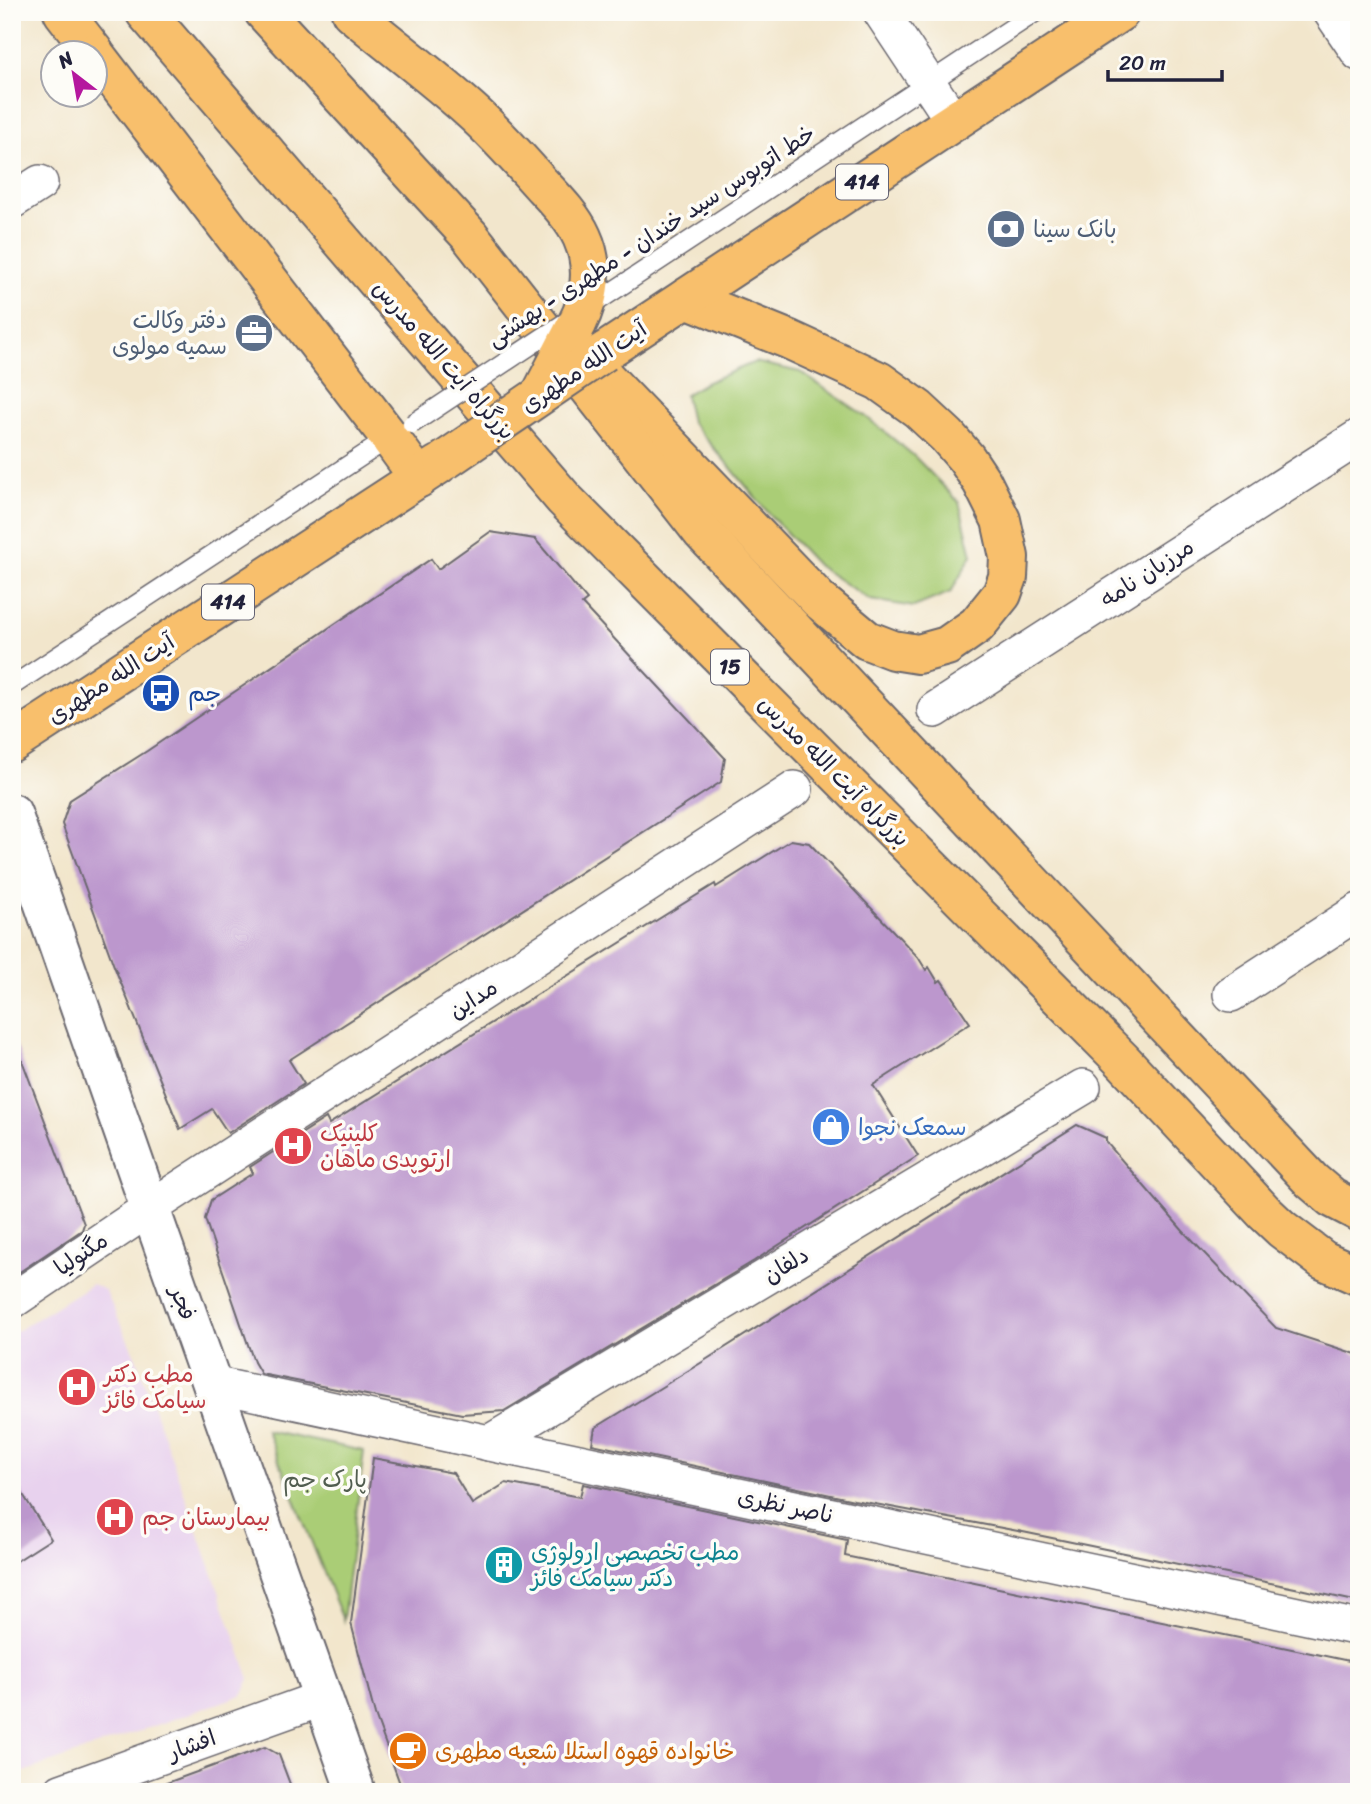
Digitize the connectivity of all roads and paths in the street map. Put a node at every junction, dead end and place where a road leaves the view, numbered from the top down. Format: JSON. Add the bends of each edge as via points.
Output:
{"nodes":[{"id":1,"x":63,"y":12,"type":"edge"},
{"id":2,"x":145,"y":12,"type":"edge"},
{"id":3,"x":264,"y":12,"type":"edge"},
{"id":4,"x":351,"y":12,"type":"edge"},
{"id":5,"x":881,"y":12,"type":"edge"},
{"id":6,"x":1036,"y":12,"type":"edge"},
{"id":7,"x":1120,"y":12,"type":"edge"},
{"id":8,"x":1331,"y":12,"type":"edge"},
{"id":9,"x":83,"y":38,"type":"edge"},
{"id":10,"x":1359,"y":54,"type":"edge"},
{"id":11,"x":108,"y":70,"type":"edge"},
{"id":12,"x":928,"y":83,"type":"junction"},
{"id":13,"x":954,"y":122,"type":"junction"},
{"id":14,"x":469,"y":235,"type":"junction"},
{"id":15,"x":686,"y":298,"type":"junction"},
{"id":16,"x":578,"y":317,"type":"junction"},
{"id":17,"x":540,"y":397,"type":"junction"},
{"id":18,"x":401,"y":431,"type":"junction"},
{"id":19,"x":1359,"y":437,"type":"edge"},
{"id":20,"x":432,"y":470,"type":"junction"},
{"id":21,"x":12,"y":686,"type":"edge"},
{"id":22,"x":935,"y":710,"type":"dead end"},
{"id":23,"x":12,"y":743,"type":"edge"},
{"id":24,"x":795,"y":789,"type":"dead end"},
{"id":25,"x":12,"y":813,"type":"edge"},
{"id":26,"x":1359,"y":911,"type":"edge"},
{"id":27,"x":1231,"y":994,"type":"dead end"},
{"id":28,"x":1083,"y":1087,"type":"dead end"},
{"id":29,"x":150,"y":1208,"type":"junction"},
{"id":30,"x":1359,"y":1213,"type":"edge"},
{"id":31,"x":1359,"y":1276,"type":"edge"},
{"id":32,"x":12,"y":1301,"type":"edge"},
{"id":33,"x":212,"y":1384,"type":"junction"},
{"id":34,"x":489,"y":1443,"type":"junction"},
{"id":35,"x":1359,"y":1628,"type":"edge"},
{"id":36,"x":323,"y":1698,"type":"junction"},
{"id":37,"x":61,"y":1792,"type":"edge"},
{"id":38,"x":356,"y":1792,"type":"edge"}],
"edges":[{"from":1,"to":9,"type":"main road"},
{"from":2,"to":31,"type":"main road","name":"بزرگراه آیت الله مدرس","number":"15","via":[[564,499],[1113,1051],[1265,1213],[1323,1260]]},
{"from":3,"to":14,"type":"main road"},
{"from":4,"to":16,"type":"main road","via":[[470,110],[570,218],[590,263],[590,286]]},
{"from":5,"to":12,"type":"street"},
{"from":6,"to":12,"type":"lane","name":"خط اتوبوس سید خندان - مطهری - بهشتی"},
{"from":7,"to":13,"type":"main road","name":"آیت الله مطهری","number":"414"},
{"from":8,"to":10,"type":"street"},
{"from":11,"to":18,"type":"main road"},
{"from":12,"to":13,"type":"street"},
{"from":12,"to":16,"type":"lane","name":"خط اتوبوس سید خندان - مطهری - بهشتی"},
{"from":13,"to":15,"type":"main road","name":"آیت الله مطهری","number":"414"},
{"from":14,"to":15,"type":"main road","via":[[819,600],[867,640],[918,654],[947,646],[977,625],[1002,594],[1009,557],[1001,520],[966,458],[918,409],[879,381]]},
{"from":14,"to":30,"type":"main road","via":[[702,532],[1304,1173],[1332,1198]]},
{"from":15,"to":17,"type":"main road","name":"آیت الله مطهری","number":"414","bridge":true},
{"from":16,"to":17,"type":"main road","bridge":true},
{"from":16,"to":18,"type":"lane","name":"خط اتوبوس سید خندان - مطهری - بهشتی","bridge":true},
{"from":17,"to":20,"type":"main road","name":"آیت الله مطهری","number":"414","bridge":true},
{"from":18,"to":20,"type":"main road"},
{"from":18,"to":21,"type":"lane","name":"خط اتوبوس سید خندان - مطهری - بهشتی"},
{"from":19,"to":22,"type":"street","name":"مرزبان نامه"},
{"from":20,"to":23,"type":"main road","name":"آیت الله مطهری","number":"414"},
{"from":24,"to":29,"type":"street","name":"مداین"},
{"from":25,"to":29,"type":"street","name":"فجر"},
{"from":26,"to":27,"type":"street"},
{"from":28,"to":34,"type":"street","name":"دلفان"},
{"from":29,"to":32,"type":"street","name":"مگنولیا"},
{"from":29,"to":33,"type":"street","name":"فجر"},
{"from":33,"to":34,"type":"street","name":"ناصر نظری"},
{"from":33,"to":36,"type":"street","name":"فجر"},
{"from":34,"to":35,"type":"street","name":"ناصر نظری"},
{"from":36,"to":37,"type":"street","name":"افشار"},
{"from":36,"to":38,"type":"street","name":"فجر"}]}
